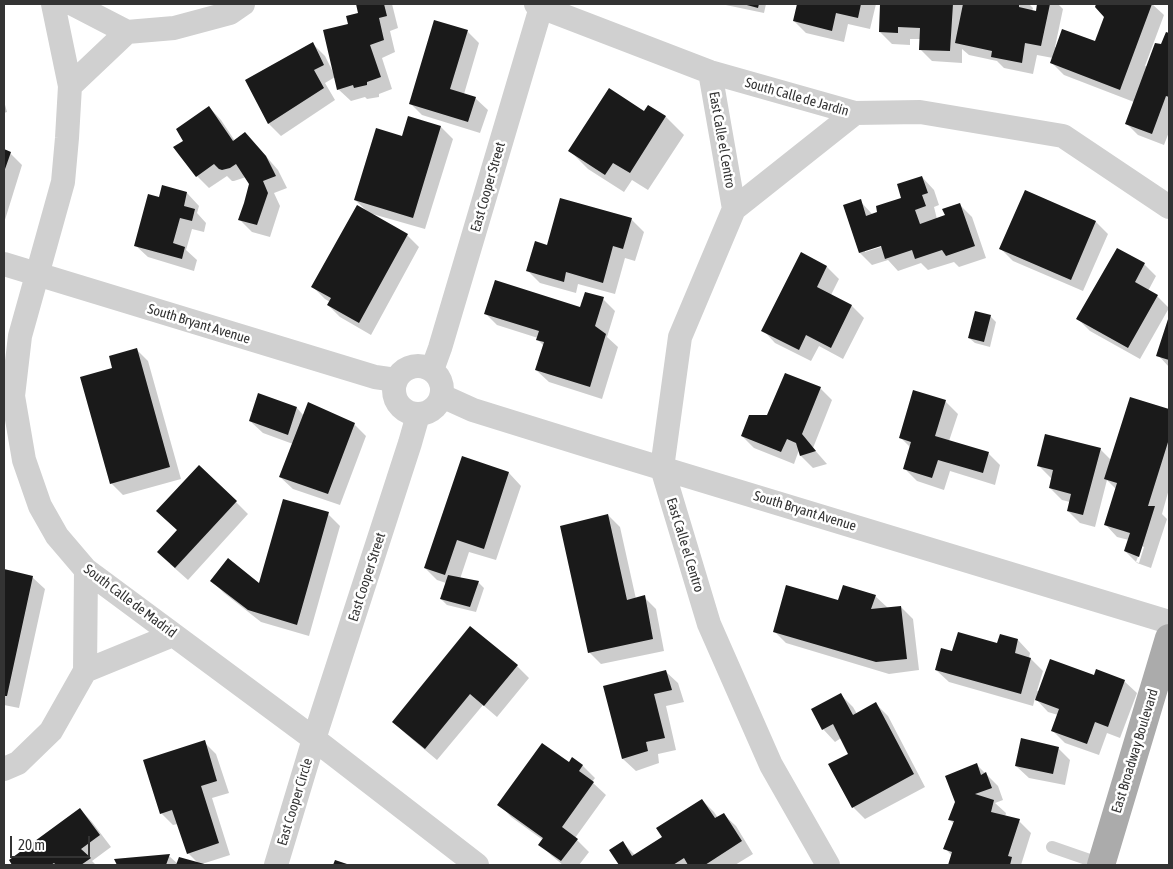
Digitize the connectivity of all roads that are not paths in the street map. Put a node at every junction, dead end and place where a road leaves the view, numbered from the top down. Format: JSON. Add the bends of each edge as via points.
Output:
{"nodes":[{"id":1,"x":53,"y":4,"type":"edge"},
{"id":2,"x":72,"y":4,"type":"edge"},
{"id":3,"x":243,"y":4,"type":"edge"},
{"id":4,"x":540,"y":5,"type":"edge"},
{"id":5,"x":127,"y":32,"type":"junction"},
{"id":6,"x":710,"y":72,"type":"junction"},
{"id":7,"x":70,"y":86,"type":"junction"},
{"id":8,"x":855,"y":113,"type":"junction"},
{"id":9,"x":1169,"y":208,"type":"edge"},
{"id":10,"x":734,"y":209,"type":"junction"},
{"id":11,"x":4,"y":264,"type":"edge"},
{"id":12,"x":36,"y":274,"type":"junction"},
{"id":13,"x":432,"y":370,"type":"junction"},
{"id":14,"x":396,"y":380,"type":"junction"},
{"id":15,"x":442,"y":396,"type":"junction"},
{"id":16,"x":418,"y":415,"type":"junction"},
{"id":17,"x":662,"y":468,"type":"junction"},
{"id":18,"x":86,"y":570,"type":"junction"},
{"id":19,"x":1169,"y":622,"type":"edge"},
{"id":20,"x":174,"y":635,"type":"junction"},
{"id":21,"x":1169,"y":638,"type":"edge"},
{"id":22,"x":84,"y":671,"type":"junction"},
{"id":23,"x":314,"y":739,"type":"junction"},
{"id":24,"x":4,"y":769,"type":"edge"},
{"id":25,"x":1052,"y":846,"type":"dead end"},
{"id":26,"x":276,"y":865,"type":"edge"},
{"id":27,"x":477,"y":865,"type":"edge"},
{"id":28,"x":828,"y":865,"type":"edge"},
{"id":29,"x":1101,"y":865,"type":"edge"}],
"edges":[{"from":1,"to":7,"type":"street","name":"South Calle de Madrid"},
{"from":2,"to":5,"type":"street"},
{"from":3,"to":5,"type":"street","via":[[230,13],[174,28]]},
{"from":4,"to":6,"type":"street","name":"South Calle de Jardin"},
{"from":4,"to":13,"type":"street","name":"East Cooper Street"},
{"from":5,"to":7,"type":"street"},
{"from":6,"to":8,"type":"street","name":"South Calle de Jardin"},
{"from":6,"to":10,"type":"street","name":"East Calle el Centro"},
{"from":7,"to":12,"type":"street","name":"South Calle de Madrid","via":[[63,182]]},
{"from":8,"to":9,"type":"street","name":"South Calle de Jardin","via":[[920,112],[1063,136]]},
{"from":8,"to":10,"type":"street","name":"East Calle el Centro"},
{"from":10,"to":17,"type":"street","name":"East Calle el Centro","via":[[680,336]]},
{"from":11,"to":12,"type":"street","name":"South Bryant Avenue"},
{"from":12,"to":14,"type":"street","name":"South Bryant Avenue","via":[[374,377]]},
{"from":12,"to":18,"type":"street","name":"South Calle de Madrid","via":[[20,336],[13,396],[24,460],[40,506],[57,536]]},
{"from":13,"to":14,"type":"street","via":[[414,366],[407,368]]},
{"from":13,"to":15,"type":"street","via":[[441,380]]},
{"from":14,"to":16,"type":"street","via":[[394,396],[398,403],[403,410]]},
{"from":15,"to":16,"type":"street","via":[[433,410]]},
{"from":15,"to":17,"type":"street","name":"South Bryant Avenue","via":[[473,410]]},
{"from":16,"to":23,"type":"street","name":"East Cooper Street"},
{"from":17,"to":19,"type":"street","name":"South Bryant Avenue"},
{"from":17,"to":28,"type":"street","name":"East Calle el Centro","via":[[706,617],[772,766]]},
{"from":18,"to":20,"type":"street","name":"South Calle de Madrid"},
{"from":18,"to":22,"type":"street"},
{"from":20,"to":22,"type":"street"},
{"from":20,"to":23,"type":"street","name":"South Calle de Madrid"},
{"from":21,"to":29,"type":"main road","name":"East Broadway Boulevard"},
{"from":22,"to":24,"type":"street","via":[[51,731],[18,763]]},
{"from":23,"to":26,"type":"street","name":"East Cooper Circle"},
{"from":23,"to":27,"type":"street","name":"South Calle de Madrid"},
{"from":25,"to":29,"type":"lane"}]}
